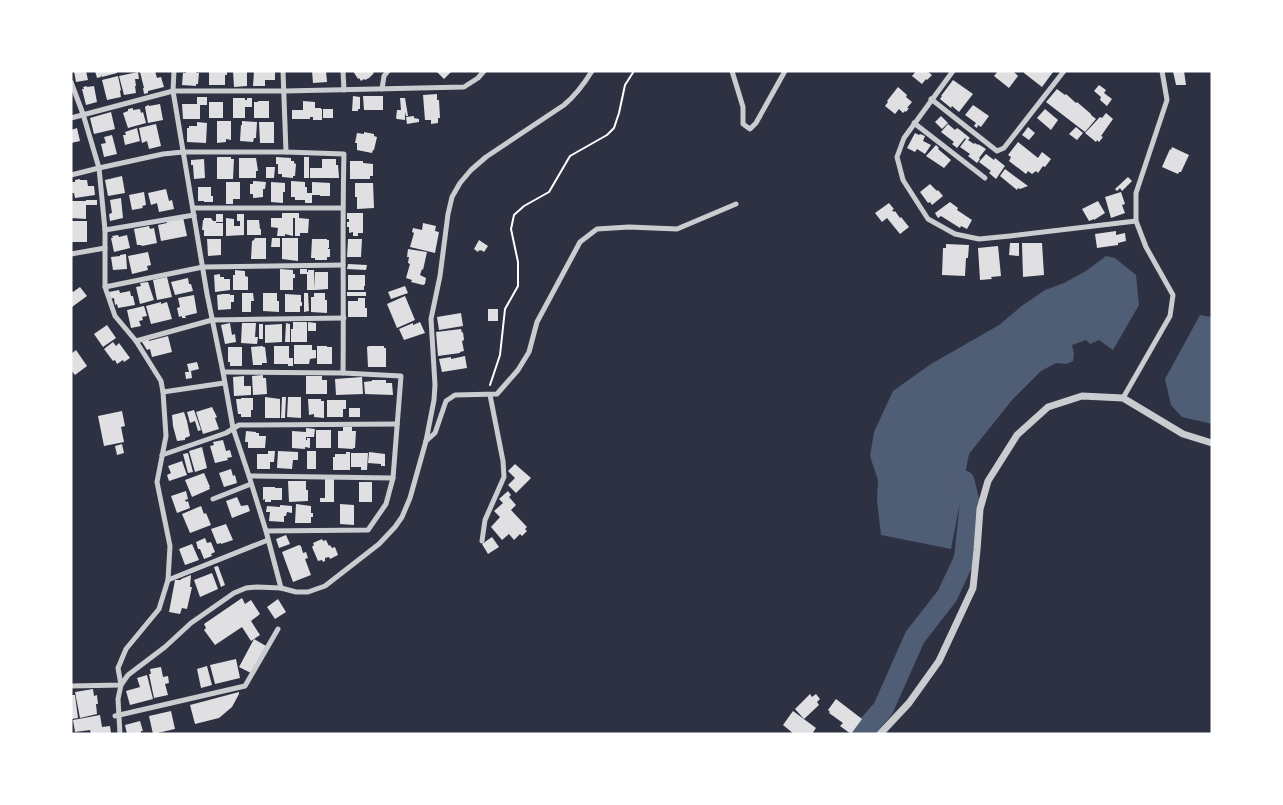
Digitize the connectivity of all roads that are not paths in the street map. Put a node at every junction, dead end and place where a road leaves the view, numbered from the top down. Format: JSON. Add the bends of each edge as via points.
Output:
{"nodes":[{"id":1,"x":174,"y":71,"type":"edge"},
{"id":2,"x":284,"y":71,"type":"edge"},
{"id":3,"x":344,"y":71,"type":"edge"},
{"id":4,"x":388,"y":71,"type":"edge"},
{"id":5,"x":484,"y":71,"type":"edge"},
{"id":6,"x":592,"y":71,"type":"edge"},
{"id":7,"x":732,"y":71,"type":"edge"},
{"id":8,"x":785,"y":71,"type":"edge"},
{"id":9,"x":953,"y":71,"type":"edge"},
{"id":10,"x":1064,"y":71,"type":"edge"},
{"id":11,"x":1162,"y":71,"type":"edge"},
{"id":12,"x":71,"y":82,"type":"edge"},
{"id":13,"x":382,"y":88,"type":"junction"},
{"id":14,"x":344,"y":90,"type":"junction"},
{"id":15,"x":285,"y":91,"type":"junction"},
{"id":16,"x":173,"y":92,"type":"junction"},
{"id":17,"x":931,"y":99,"type":"junction"},
{"id":18,"x":84,"y":114,"type":"junction"},
{"id":19,"x":71,"y":118,"type":"edge"},
{"id":20,"x":914,"y":123,"type":"junction"},
{"id":21,"x":183,"y":152,"type":"junction"},
{"id":22,"x":286,"y":152,"type":"junction"},
{"id":23,"x":99,"y":168,"type":"junction"},
{"id":24,"x":71,"y":176,"type":"edge"},
{"id":25,"x":985,"y":178,"type":"dead end"},
{"id":26,"x":736,"y":204,"type":"dead end"},
{"id":27,"x":342,"y":208,"type":"junction"},
{"id":28,"x":193,"y":211,"type":"junction"},
{"id":29,"x":1136,"y":221,"type":"junction"},
{"id":30,"x":104,"y":230,"type":"junction"},
{"id":31,"x":105,"y":248,"type":"junction"},
{"id":32,"x":71,"y":254,"type":"edge"},
{"id":33,"x":343,"y":266,"type":"junction"},
{"id":34,"x":203,"y":267,"type":"junction"},
{"id":35,"x":105,"y":286,"type":"junction"},
{"id":36,"x":344,"y":318,"type":"junction"},
{"id":37,"x":212,"y":320,"type":"junction"},
{"id":38,"x":136,"y":341,"type":"junction"},
{"id":39,"x":223,"y":372,"type":"junction"},
{"id":40,"x":343,"y":373,"type":"junction"},
{"id":41,"x":224,"y":383,"type":"junction"},
{"id":42,"x":163,"y":392,"type":"junction"},
{"id":43,"x":490,"y":395,"type":"junction"},
{"id":44,"x":1123,"y":398,"type":"junction"},
{"id":45,"x":397,"y":424,"type":"junction"},
{"id":46,"x":232,"y":428,"type":"junction"},
{"id":47,"x":426,"y":442,"type":"junction"},
{"id":48,"x":1212,"y":444,"type":"edge"},
{"id":49,"x":162,"y":455,"type":"junction"},
{"id":50,"x":249,"y":476,"type":"junction"},
{"id":51,"x":393,"y":478,"type":"junction"},
{"id":52,"x":251,"y":484,"type":"junction"},
{"id":53,"x":213,"y":499,"type":"dead end"},
{"id":54,"x":266,"y":531,"type":"junction"},
{"id":55,"x":268,"y":540,"type":"junction"},
{"id":56,"x":482,"y":541,"type":"dead end"},
{"id":57,"x":168,"y":580,"type":"junction"},
{"id":58,"x":281,"y":588,"type":"junction"},
{"id":59,"x":278,"y":629,"type":"dead end"},
{"id":60,"x":121,"y":685,"type":"junction"},
{"id":61,"x":71,"y":686,"type":"edge"},
{"id":62,"x":117,"y":716,"type":"junction"},
{"id":63,"x":120,"y":734,"type":"edge"},
{"id":64,"x":880,"y":734,"type":"edge"}],
"edges":[{"from":1,"to":16,"type":"street"},
{"from":2,"to":15,"type":"street"},
{"from":3,"to":14,"type":"street"},
{"from":4,"to":13,"type":"street"},
{"from":5,"to":13,"type":"street","via":[[464,87]]},
{"from":6,"to":47,"type":"street","via":[[574,96],[471,170],[452,197],[431,319],[435,385]]},
{"from":7,"to":8,"type":"street","via":[[743,107],[744,124],[750,129]]},
{"from":9,"to":17,"type":"street"},
{"from":10,"to":17,"type":"street","via":[[1004,148],[996,151]]},
{"from":11,"to":29,"type":"street","via":[[1167,100],[1136,193]]},
{"from":12,"to":18,"type":"street"},
{"from":13,"to":14,"type":"street"},
{"from":14,"to":15,"type":"street"},
{"from":15,"to":16,"type":"street"},
{"from":15,"to":22,"type":"street"},
{"from":16,"to":18,"type":"street"},
{"from":16,"to":21,"type":"street"},
{"from":17,"to":20,"type":"street"},
{"from":18,"to":19,"type":"street"},
{"from":18,"to":23,"type":"street"},
{"from":20,"to":25,"type":"street"},
{"from":20,"to":29,"type":"street","via":[[897,157],[903,180],[928,218],[955,234],[979,239]]},
{"from":21,"to":22,"type":"street"},
{"from":21,"to":23,"type":"street"},
{"from":21,"to":28,"type":"street"},
{"from":22,"to":27,"type":"street","via":[[344,154]]},
{"from":23,"to":24,"type":"street"},
{"from":23,"to":30,"type":"street"},
{"from":26,"to":43,"type":"street","via":[[677,229],[597,229],[580,242],[537,322],[529,352],[497,394]]},
{"from":27,"to":28,"type":"street"},
{"from":27,"to":33,"type":"street"},
{"from":28,"to":30,"type":"street"},
{"from":28,"to":34,"type":"street"},
{"from":29,"to":44,"type":"street","via":[[1172,295],[1170,316]]},
{"from":30,"to":31,"type":"street"},
{"from":31,"to":32,"type":"street"},
{"from":31,"to":35,"type":"street"},
{"from":33,"to":34,"type":"street"},
{"from":33,"to":36,"type":"street"},
{"from":34,"to":35,"type":"street"},
{"from":34,"to":37,"type":"street"},
{"from":35,"to":38,"type":"street","via":[[115,316]]},
{"from":36,"to":37,"type":"street"},
{"from":36,"to":40,"type":"street"},
{"from":37,"to":38,"type":"street"},
{"from":37,"to":39,"type":"street"},
{"from":38,"to":42,"type":"street","via":[[162,381]]},
{"from":39,"to":40,"type":"street"},
{"from":39,"to":41,"type":"street"},
{"from":40,"to":45,"type":"street","via":[[401,376]]},
{"from":41,"to":42,"type":"street"},
{"from":41,"to":46,"type":"street"},
{"from":42,"to":49,"type":"street","via":[[166,436]]},
{"from":43,"to":47,"type":"street","via":[[455,396],[446,401],[435,433]]},
{"from":43,"to":56,"type":"street","via":[[504,477],[485,520]]},
{"from":44,"to":48,"type":"street","via":[[1182,434]]},
{"from":44,"to":64,"type":"street","via":[[1082,396],[1048,407],[1017,435],[988,481],[980,509],[973,588],[940,661],[910,704]]},
{"from":45,"to":46,"type":"street","via":[[239,425]]},
{"from":45,"to":51,"type":"street"},
{"from":46,"to":49,"type":"street","via":[[226,433]]},
{"from":46,"to":50,"type":"street"},
{"from":47,"to":58,"type":"street","via":[[402,517],[379,544],[326,586],[308,592]]},
{"from":49,"to":57,"type":"street","via":[[157,482],[170,546]]},
{"from":50,"to":51,"type":"street"},
{"from":50,"to":52,"type":"street"},
{"from":51,"to":54,"type":"street","via":[[386,504],[368,530]]},
{"from":52,"to":53,"type":"street"},
{"from":52,"to":54,"type":"street"},
{"from":54,"to":55,"type":"street"},
{"from":55,"to":57,"type":"street"},
{"from":55,"to":58,"type":"street"},
{"from":57,"to":60,"type":"street","via":[[160,609],[126,649],[118,668]]},
{"from":58,"to":60,"type":"street","via":[[246,588],[234,593],[128,675]]},
{"from":59,"to":62,"type":"street","via":[[245,686]]},
{"from":60,"to":61,"type":"street"},
{"from":60,"to":62,"type":"street"},
{"from":62,"to":63,"type":"street"}]}
